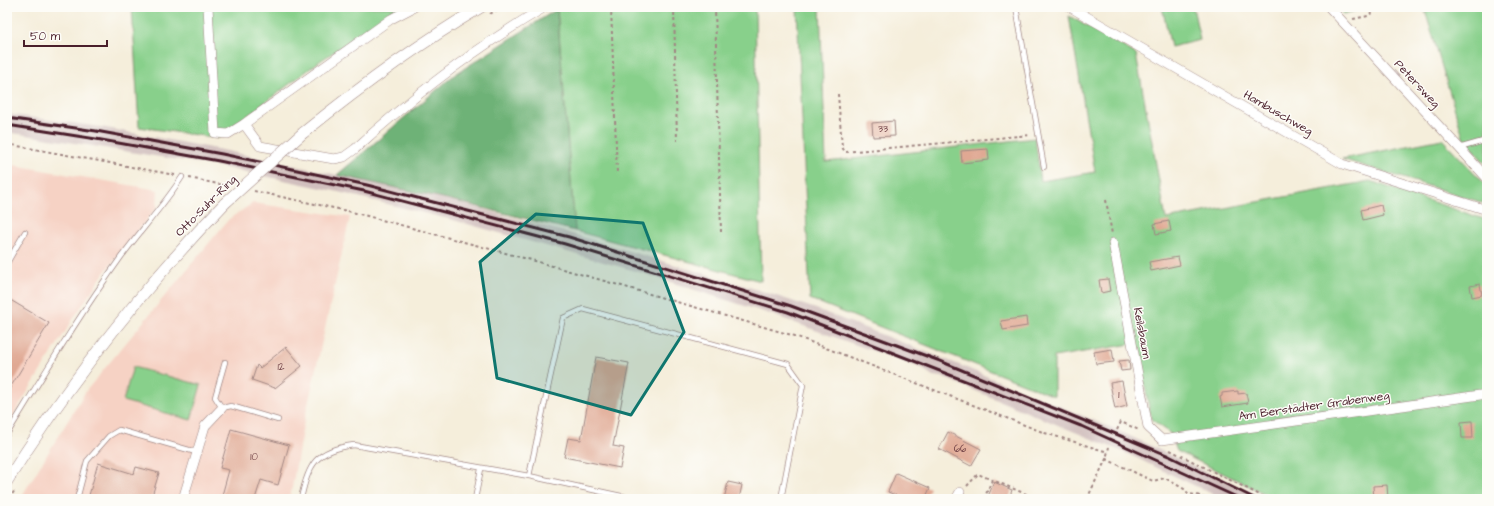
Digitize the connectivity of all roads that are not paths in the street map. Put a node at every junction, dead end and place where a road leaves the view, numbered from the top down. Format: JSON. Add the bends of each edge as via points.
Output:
{"nodes":[{"id":1,"x":208,"y":7,"type":"edge"},
{"id":2,"x":414,"y":7,"type":"edge"},
{"id":3,"x":481,"y":7,"type":"edge"},
{"id":4,"x":546,"y":7,"type":"edge"},
{"id":5,"x":1016,"y":7,"type":"edge"},
{"id":6,"x":1070,"y":7,"type":"edge"},
{"id":7,"x":1329,"y":7,"type":"edge"},
{"id":8,"x":244,"y":124,"type":"junction"},
{"id":9,"x":1487,"y":140,"type":"edge"},
{"id":10,"x":1459,"y":148,"type":"junction"},
{"id":11,"x":1044,"y":167,"type":"dead end"},
{"id":12,"x":182,"y":176,"type":"road end"},
{"id":13,"x":1487,"y":178,"type":"edge"},
{"id":14,"x":1487,"y":210,"type":"edge"},
{"id":15,"x":25,"y":232,"type":"dead end"},
{"id":16,"x":1113,"y":243,"type":"road end"},
{"id":17,"x":7,"y":263,"type":"edge"},
{"id":18,"x":225,"y":362,"type":"dead end"},
{"id":19,"x":1487,"y":394,"type":"edge"},
{"id":20,"x":222,"y":408,"type":"junction"},
{"id":21,"x":278,"y":420,"type":"dead end"},
{"id":22,"x":7,"y":434,"type":"edge"},
{"id":23,"x":1162,"y":440,"type":"joint"},
{"id":24,"x":196,"y":452,"type":"junction"},
{"id":25,"x":481,"y":469,"type":"junction"},
{"id":26,"x":529,"y":476,"type":"junction"},
{"id":27,"x":12,"y":483,"type":"edge"},
{"id":28,"x":77,"y":499,"type":"edge"},
{"id":29,"x":183,"y":499,"type":"edge"},
{"id":30,"x":301,"y":499,"type":"edge"},
{"id":31,"x":475,"y":499,"type":"edge"},
{"id":32,"x":635,"y":499,"type":"edge"},
{"id":33,"x":781,"y":499,"type":"edge"}],
"edges":[{"from":1,"to":8,"type":"street","via":[[215,133],[228,134]]},
{"from":2,"to":8,"type":"street","via":[[391,19]]},
{"from":3,"to":27,"type":"street","name":"Otto-Suhr-Ring","bridge":true,"via":[[376,75],[303,133],[225,204],[176,255],[129,310],[80,375]]},
{"from":4,"to":8,"type":"street","via":[[461,61],[344,157],[334,158],[260,146]]},
{"from":5,"to":11,"type":"lane"},
{"from":6,"to":14,"type":"street","name":"Hambuschweg","via":[[1342,164]]},
{"from":7,"to":10,"type":"street","name":"Petersweg"},
{"from":9,"to":10,"type":"lane"},
{"from":10,"to":13,"type":"street","name":"Petersweg"},
{"from":12,"to":22,"type":"lane","via":[[165,203],[122,256],[78,319]]},
{"from":15,"to":17,"type":"lane"},
{"from":16,"to":23,"type":"street","name":"Keilsbaum","via":[[1148,427]]},
{"from":18,"to":20,"type":"lane","via":[[215,397]]},
{"from":19,"to":23,"type":"street","name":"Am Berstädter Grabenweg"},
{"from":20,"to":21,"type":"lane","via":[[231,406]]},
{"from":20,"to":24,"type":"street","via":[[204,426]]},
{"from":24,"to":28,"type":"lane","via":[[119,430],[109,436],[87,461]]},
{"from":24,"to":29,"type":"street"},
{"from":25,"to":26,"type":"lane"},
{"from":25,"to":30,"type":"lane","via":[[354,445],[339,447],[325,453],[314,462],[305,476]]},
{"from":25,"to":31,"type":"lane"},
{"from":26,"to":32,"type":"lane"},
{"from":26,"to":33,"type":"lane","via":[[563,318],[583,309],[788,364],[803,385]]}]}
